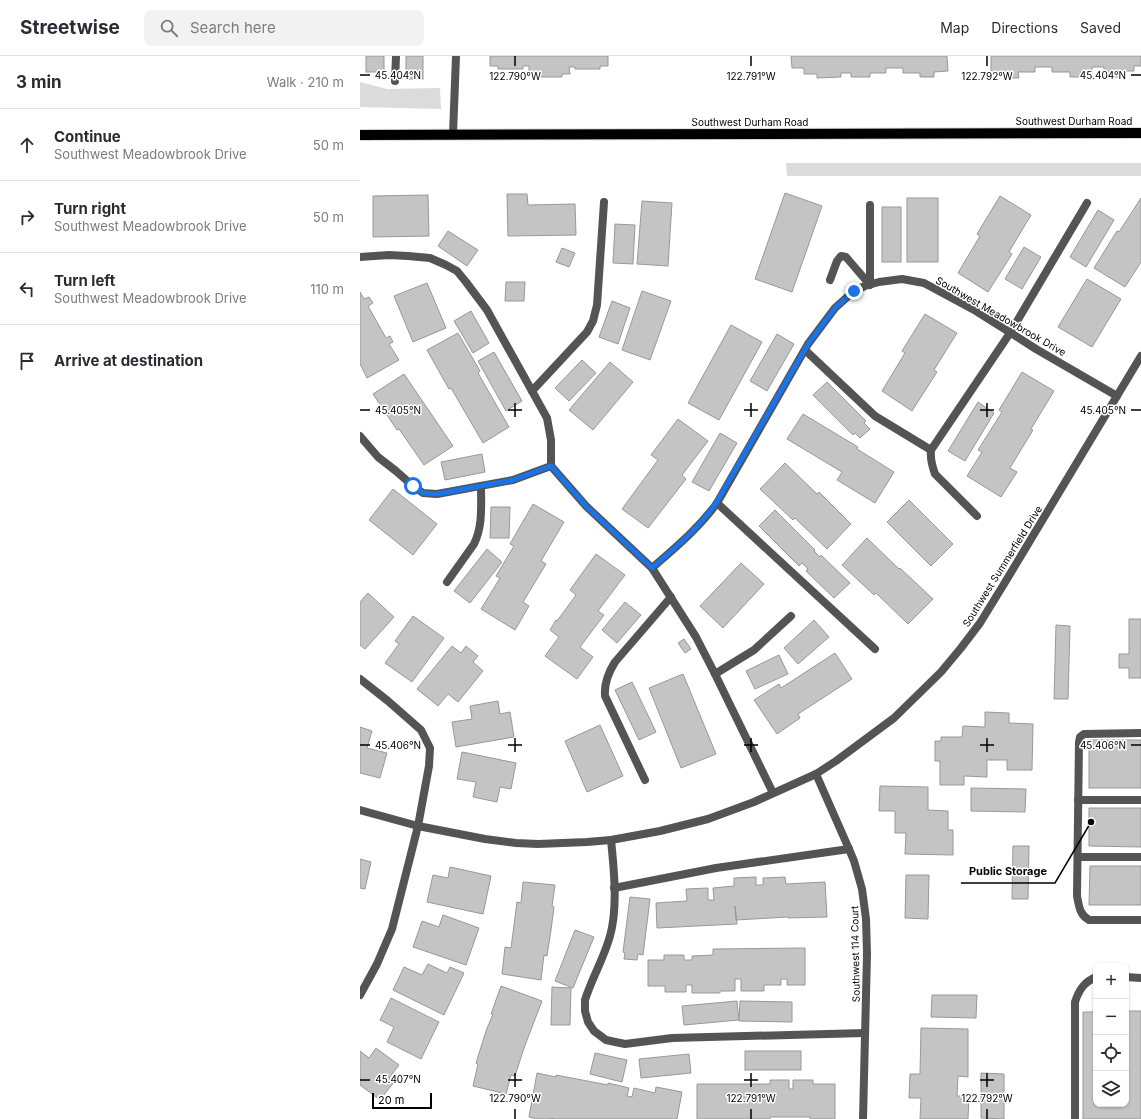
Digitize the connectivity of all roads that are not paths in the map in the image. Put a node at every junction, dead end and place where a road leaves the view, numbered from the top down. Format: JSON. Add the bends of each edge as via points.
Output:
{"nodes":[{"id":1,"x":396,"y":56,"type":"edge"},
{"id":2,"x":456,"y":56,"type":"edge"},
{"id":3,"x":396,"y":81,"type":"dead end"},
{"id":4,"x":1141,"y":133,"type":"edge"},
{"id":5,"x":360,"y":134,"type":"edge"},
{"id":6,"x":453,"y":134,"type":"junction"},
{"id":7,"x":604,"y":202,"type":"dead end"},
{"id":8,"x":1087,"y":203,"type":"dead end"},
{"id":9,"x":870,"y":205,"type":"dead end"},
{"id":10,"x":360,"y":257,"type":"edge"},
{"id":11,"x":830,"y":280,"type":"dead end"},
{"id":12,"x":870,"y":285,"type":"junction"},
{"id":13,"x":1010,"y":333,"type":"junction"},
{"id":14,"x":805,"y":350,"type":"junction"},
{"id":15,"x":1141,"y":356,"type":"edge"},
{"id":16,"x":532,"y":391,"type":"junction"},
{"id":17,"x":1118,"y":396,"type":"junction"},
{"id":18,"x":360,"y":436,"type":"edge"},
{"id":19,"x":931,"y":450,"type":"junction"},
{"id":20,"x":551,"y":466,"type":"junction"},
{"id":21,"x":481,"y":486,"type":"junction"},
{"id":22,"x":716,"y":503,"type":"junction"},
{"id":23,"x":977,"y":516,"type":"dead end"},
{"id":24,"x":652,"y":568,"type":"junction"},
{"id":25,"x":447,"y":582,"type":"dead end"},
{"id":26,"x":672,"y":597,"type":"junction"},
{"id":27,"x":791,"y":616,"type":"dead end"},
{"id":28,"x":875,"y":649,"type":"dead end"},
{"id":29,"x":715,"y":674,"type":"junction"},
{"id":30,"x":360,"y":679,"type":"edge"},
{"id":31,"x":1141,"y":733,"type":"edge"},
{"id":32,"x":816,"y":774,"type":"junction"},
{"id":33,"x":645,"y":780,"type":"dead end"},
{"id":34,"x":773,"y":793,"type":"junction"},
{"id":35,"x":1078,"y":800,"type":"junction"},
{"id":36,"x":1141,"y":800,"type":"edge"},
{"id":37,"x":360,"y":810,"type":"edge"},
{"id":38,"x":418,"y":826,"type":"junction"},
{"id":39,"x":611,"y":840,"type":"junction"},
{"id":40,"x":849,"y":848,"type":"junction"},
{"id":41,"x":1078,"y":857,"type":"junction"},
{"id":42,"x":1141,"y":857,"type":"edge"},
{"id":43,"x":614,"y":888,"type":"junction"},
{"id":44,"x":1141,"y":920,"type":"edge"},
{"id":45,"x":1129,"y":978,"type":"edge"},
{"id":46,"x":1141,"y":978,"type":"edge"},
{"id":47,"x":1093,"y":979,"type":"edge"},
{"id":48,"x":360,"y":995,"type":"edge"},
{"id":49,"x":865,"y":1033,"type":"junction"},
{"id":50,"x":863,"y":1119,"type":"edge"},
{"id":51,"x":1075,"y":1119,"type":"edge"}],
"edges":[{"from":1,"to":3,"type":"street"},
{"from":2,"to":6,"type":"street"},
{"from":4,"to":6,"type":"main road","name":"Southwest Durham Road"},
{"from":5,"to":6,"type":"main road","name":"Southwest Durham Road"},
{"from":7,"to":16,"type":"street","via":[[597,305],[593,322],[578,343]]},
{"from":8,"to":13,"type":"street"},
{"from":9,"to":12,"type":"street"},
{"from":10,"to":16,"type":"street","via":[[389,255],[430,258],[457,271],[486,310]]},
{"from":11,"to":12,"type":"street","via":[[841,256],[846,257]]},
{"from":12,"to":13,"type":"street","name":"Southwest Meadowbrook Drive","via":[[902,279],[924,283]]},
{"from":12,"to":14,"type":"street","name":"Southwest Meadowbrook Drive","via":[[854,291],[838,304]]},
{"from":13,"to":17,"type":"street","name":"Southwest Meadowbrook Drive"},
{"from":13,"to":19,"type":"street"},
{"from":14,"to":19,"type":"street","via":[[875,416]]},
{"from":14,"to":22,"type":"street","name":"Southwest Meadowbrook Drive"},
{"from":15,"to":17,"type":"street","name":"Southwest Summerfield Drive"},
{"from":16,"to":20,"type":"street","via":[[547,418],[551,440]]},
{"from":17,"to":32,"type":"street","name":"Southwest Summerfield Drive","via":[[980,623],[961,648],[941,672],[894,718]]},
{"from":18,"to":21,"type":"street","via":[[378,457],[423,493],[437,494]]},
{"from":19,"to":23,"type":"street","via":[[930,458],[935,474]]},
{"from":20,"to":21,"type":"street","via":[[513,480]]},
{"from":20,"to":24,"type":"street","via":[[586,506]]},
{"from":21,"to":25,"type":"street","via":[[478,537]]},
{"from":22,"to":24,"type":"street","name":"Southwest Meadowbrook Drive","via":[[688,536]]},
{"from":22,"to":28,"type":"street"},
{"from":24,"to":26,"type":"street"},
{"from":26,"to":29,"type":"street"},
{"from":26,"to":33,"type":"street","via":[[615,662],[605,682],[605,696]]},
{"from":27,"to":29,"type":"street","via":[[754,650]]},
{"from":29,"to":34,"type":"street"},
{"from":30,"to":38,"type":"street","via":[[421,730],[430,748],[430,766]]},
{"from":31,"to":35,"type":"street","via":[[1090,733],[1080,737]]},
{"from":32,"to":34,"type":"street","name":"Southwest Summerfield Drive"},
{"from":32,"to":40,"type":"street","name":"Southwest 114 Court"},
{"from":34,"to":39,"type":"street","name":"Southwest Summerfield Drive","via":[[708,819]]},
{"from":35,"to":36,"type":"street"},
{"from":35,"to":41,"type":"street"},
{"from":37,"to":38,"type":"street","name":"Southwest Summerfield Drive"},
{"from":38,"to":39,"type":"street","name":"Southwest Summerfield Drive","via":[[485,840],[516,843]]},
{"from":38,"to":48,"type":"street","via":[[392,929]]},
{"from":39,"to":43,"type":"street"},
{"from":40,"to":43,"type":"street","via":[[716,868]]},
{"from":40,"to":49,"type":"street","name":"Southwest 114 Court","via":[[862,889],[866,919]]},
{"from":41,"to":42,"type":"street"},
{"from":41,"to":44,"type":"street","via":[[1077,896],[1084,917],[1089,920]]},
{"from":43,"to":49,"type":"street","via":[[610,936],[585,1000],[588,1022],[594,1031],[606,1040],[625,1044],[672,1038]]},
{"from":45,"to":46,"type":"street"},
{"from":47,"to":51,"type":"street","via":[[1085,983],[1078,992],[1076,1002]]},
{"from":49,"to":50,"type":"street","name":"Southwest 114 Court"}]}
